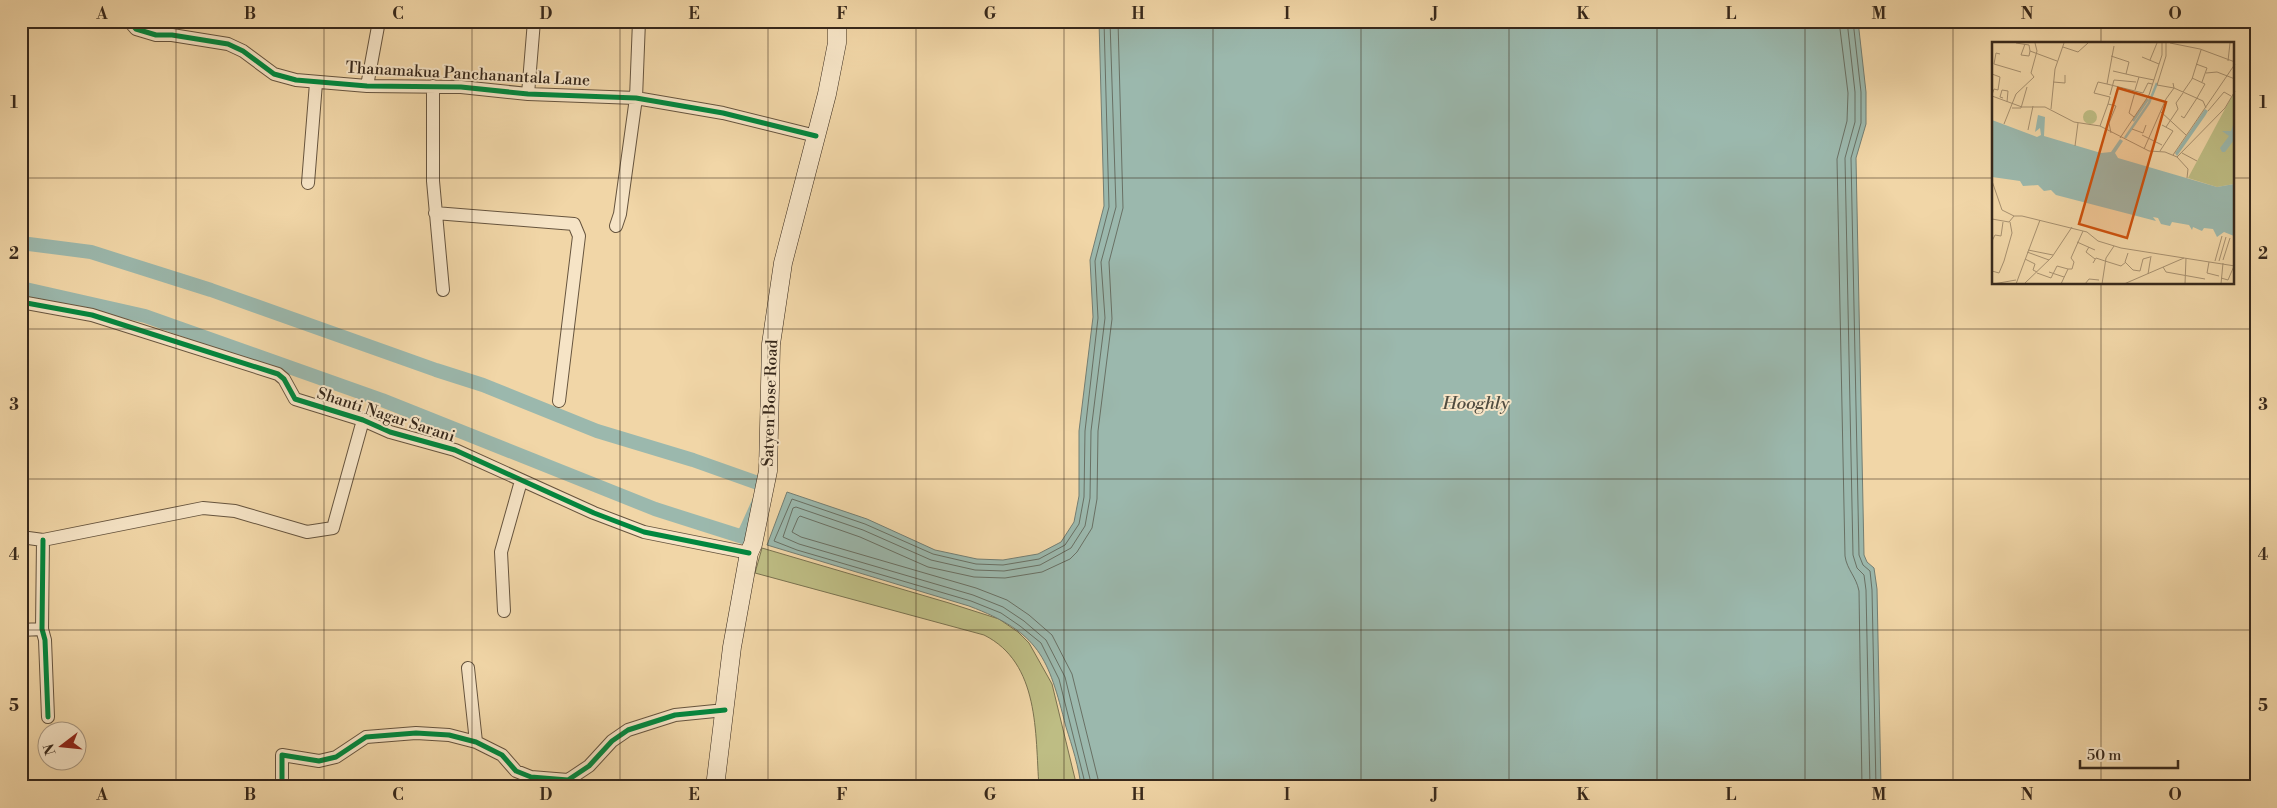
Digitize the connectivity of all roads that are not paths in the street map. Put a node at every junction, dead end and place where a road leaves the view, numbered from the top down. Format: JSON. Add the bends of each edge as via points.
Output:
{"nodes":[{"id":1,"x":129,"y":21,"type":"edge"},
{"id":2,"x":175,"y":21,"type":"edge"},
{"id":3,"x":379,"y":21,"type":"edge"},
{"id":4,"x":534,"y":21,"type":"edge"},
{"id":5,"x":639,"y":21,"type":"edge"},
{"id":6,"x":837,"y":21,"type":"edge"},
{"id":7,"x":172,"y":35,"type":"junction"},
{"id":8,"x":316,"y":83,"type":"junction"},
{"id":9,"x":367,"y":86,"type":"junction"},
{"id":10,"x":433,"y":86,"type":"junction"},
{"id":11,"x":528,"y":94,"type":"junction"},
{"id":12,"x":636,"y":98,"type":"junction"},
{"id":13,"x":816,"y":136,"type":"junction"},
{"id":14,"x":308,"y":183,"type":"dead end"},
{"id":15,"x":435,"y":213,"type":"junction"},
{"id":16,"x":616,"y":226,"type":"dead end"},
{"id":17,"x":443,"y":290,"type":"dead end"},
{"id":18,"x":21,"y":302,"type":"edge"},
{"id":19,"x":559,"y":401,"type":"dead end"},
{"id":20,"x":363,"y":420,"type":"junction"},
{"id":21,"x":521,"y":481,"type":"junction"},
{"id":22,"x":21,"y":536,"type":"edge"},
{"id":23,"x":43,"y":540,"type":"junction"},
{"id":24,"x":751,"y":548,"type":"junction"},
{"id":25,"x":504,"y":611,"type":"dead end"},
{"id":26,"x":42,"y":629,"type":"junction"},
{"id":27,"x":21,"y":630,"type":"edge"},
{"id":28,"x":468,"y":668,"type":"dead end"},
{"id":29,"x":725,"y":710,"type":"junction"},
{"id":30,"x":48,"y":717,"type":"dead end"},
{"id":31,"x":476,"y":742,"type":"junction"},
{"id":32,"x":282,"y":787,"type":"edge"},
{"id":33,"x":715,"y":787,"type":"edge"}],
"edges":[{"from":1,"to":7,"type":"street","name":"Thanamakua Panchanantala Lane","via":[[136,29]]},
{"from":2,"to":7,"type":"street"},
{"from":3,"to":9,"type":"street"},
{"from":4,"to":11,"type":"street"},
{"from":5,"to":12,"type":"street"},
{"from":6,"to":13,"type":"main road","name":"Satyen Bose Road","via":[[834,60]]},
{"from":7,"to":8,"type":"street","name":"Thanamakua Panchanantala Lane","via":[[228,44],[274,74]]},
{"from":8,"to":9,"type":"street","name":"Thanamakua Panchanantala Lane"},
{"from":8,"to":14,"type":"street"},
{"from":9,"to":10,"type":"street","name":"Thanamakua Panchanantala Lane"},
{"from":10,"to":11,"type":"street","name":"Thanamakua Panchanantala Lane"},
{"from":10,"to":15,"type":"street"},
{"from":11,"to":12,"type":"street","name":"Thanamakua Panchanantala Lane"},
{"from":12,"to":13,"type":"street","name":"Thanamakua Panchanantala Lane","via":[[723,113]]},
{"from":12,"to":16,"type":"street"},
{"from":13,"to":24,"type":"main road","name":"Satyen Bose Road","via":[[783,263],[774,326],[768,470]]},
{"from":15,"to":17,"type":"street"},
{"from":15,"to":19,"type":"street","via":[[574,224],[579,236]]},
{"from":18,"to":20,"type":"street","name":"Shanti Nagar Sarani","via":[[92,315],[278,374],[295,399]]},
{"from":20,"to":21,"type":"street","name":"Shanti Nagar Sarani","via":[[390,432],[455,450]]},
{"from":20,"to":23,"type":"street","via":[[333,528],[308,532],[235,511],[202,508]]},
{"from":21,"to":24,"type":"street","name":"Shanti Nagar Sarani","via":[[644,532]]},
{"from":21,"to":25,"type":"street","via":[[501,552]]},
{"from":22,"to":23,"type":"street"},
{"from":23,"to":26,"type":"street"},
{"from":24,"to":29,"type":"main road","name":"Satyen Bose Road","via":[[732,647]]},
{"from":26,"to":27,"type":"street"},
{"from":26,"to":30,"type":"street"},
{"from":28,"to":31,"type":"street"},
{"from":29,"to":31,"type":"street","via":[[675,715],[628,730],[612,741],[589,766],[568,780],[531,777],[516,771],[502,755]]},
{"from":29,"to":33,"type":"main road","name":"Satyen Bose Road"},
{"from":31,"to":32,"type":"street","via":[[449,735],[384,735],[366,737],[336,757],[319,761],[282,755]]}]}
